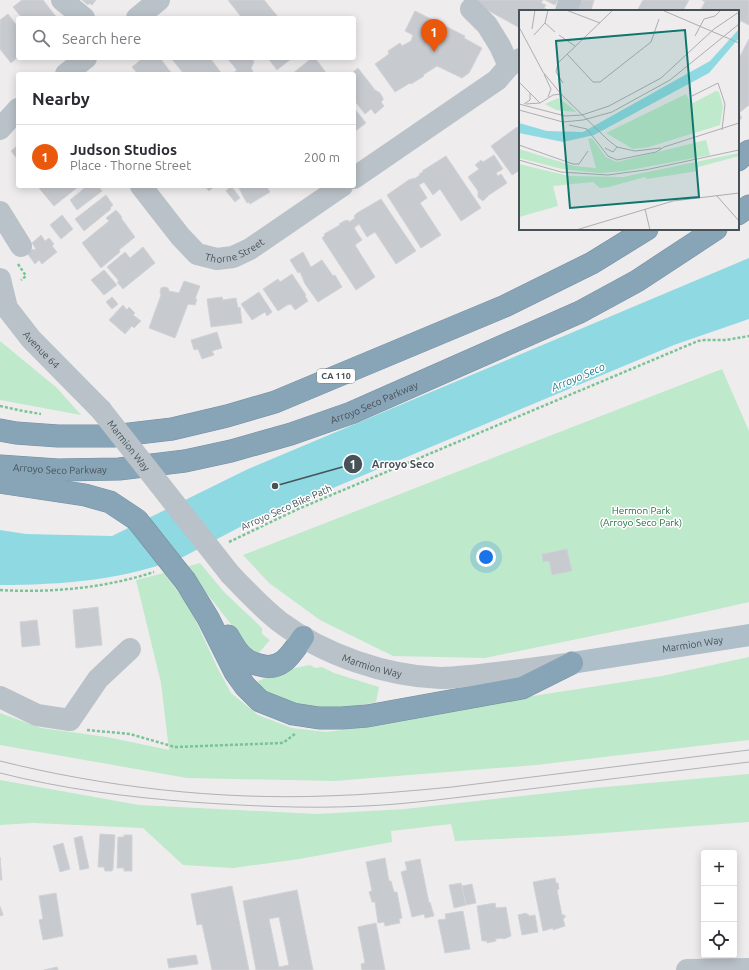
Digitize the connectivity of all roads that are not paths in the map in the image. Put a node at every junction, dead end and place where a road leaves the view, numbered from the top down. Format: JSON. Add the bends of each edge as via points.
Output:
{"nodes":[{"id":1,"x":62,"y":0,"type":"edge"},
{"id":2,"x":159,"y":0,"type":"edge"},
{"id":3,"x":570,"y":0,"type":"edge"},
{"id":4,"x":471,"y":10,"type":"dead end"},
{"id":5,"x":566,"y":10,"type":"edge"},
{"id":6,"x":82,"y":16,"type":"edge"},
{"id":7,"x":139,"y":16,"type":"edge"},
{"id":8,"x":84,"y":60,"type":"edge"},
{"id":9,"x":509,"y":68,"type":"edge"},
{"id":10,"x":68,"y":72,"type":"edge"},
{"id":11,"x":16,"y":111,"type":"edge"},
{"id":12,"x":0,"y":129,"type":"edge"},
{"id":13,"x":749,"y":151,"type":"edge"},
{"id":14,"x":739,"y":159,"type":"edge"},
{"id":15,"x":356,"y":177,"type":"edge"},
{"id":16,"x":143,"y":188,"type":"edge"},
{"id":17,"x":339,"y":188,"type":"edge"},
{"id":18,"x":749,"y":206,"type":"edge"},
{"id":19,"x":0,"y":212,"type":"edge"},
{"id":20,"x":739,"y":213,"type":"edge"},
{"id":21,"x":645,"y":230,"type":"edge"},
{"id":22,"x":714,"y":230,"type":"edge"},
{"id":23,"x":21,"y":246,"type":"dead end"},
{"id":24,"x":0,"y":279,"type":"edge"},
{"id":25,"x":2,"y":307,"type":"edge"},
{"id":26,"x":101,"y":410,"type":"joint"},
{"id":27,"x":0,"y":430,"type":"edge"},
{"id":28,"x":0,"y":466,"type":"edge"},
{"id":29,"x":0,"y":482,"type":"edge"},
{"id":30,"x":208,"y":618,"type":"junction"},
{"id":31,"x":749,"y":635,"type":"edge"},
{"id":32,"x":303,"y":637,"type":"junction"},
{"id":33,"x":130,"y":649,"type":"dead end"},
{"id":34,"x":572,"y":663,"type":"junction"},
{"id":35,"x":0,"y":697,"type":"edge"},
{"id":36,"x":749,"y":969,"type":"edge"},
{"id":37,"x":687,"y":970,"type":"edge"}],
"edges":[{"from":1,"to":6,"type":"street"},
{"from":2,"to":7,"type":"street"},
{"from":3,"to":5,"type":"street"},
{"from":4,"to":9,"type":"street","via":[[488,24]]},
{"from":8,"to":10,"type":"street"},
{"from":9,"to":15,"type":"street"},
{"from":11,"to":12,"type":"street"},
{"from":13,"to":14,"type":"highway"},
{"from":16,"to":17,"type":"street","name":"Thorne Street","via":[[197,254],[217,259],[233,257],[250,249]]},
{"from":18,"to":20,"type":"highway"},
{"from":19,"to":23,"type":"street"},
{"from":21,"to":27,"type":"highway","number":"CA 110","via":[[592,263],[505,306],[275,402],[172,428],[112,436],[58,436]]},
{"from":22,"to":28,"type":"highway","name":"Arroyo Seco Parkway","via":[[637,281],[580,312],[351,413],[291,434],[185,461],[119,469],[58,470]]},
{"from":24,"to":25,"type":"street","name":"Avenue 64"},
{"from":25,"to":26,"type":"street","name":"Avenue 64"},
{"from":26,"to":32,"type":"street","name":"Marmion Way","bridge":true,"via":[[230,574],[250,596],[280,622]]},
{"from":29,"to":30,"type":"highway","bridge":true,"via":[[85,495],[110,502],[137,520],[186,582]]},
{"from":30,"to":32,"type":"highway","via":[[227,635],[242,656],[254,664],[266,667],[281,664],[291,655]]},
{"from":30,"to":34,"type":"highway","via":[[235,672],[260,701],[293,714],[319,718],[367,716],[522,688]]},
{"from":31,"to":34,"type":"main road","name":"Marmion Way"},
{"from":32,"to":34,"type":"street","name":"Marmion Way","via":[[341,656],[374,667],[400,674],[440,678]]},
{"from":33,"to":35,"type":"street","via":[[98,679],[70,720],[37,715]]},
{"from":36,"to":37,"type":"street"}]}
